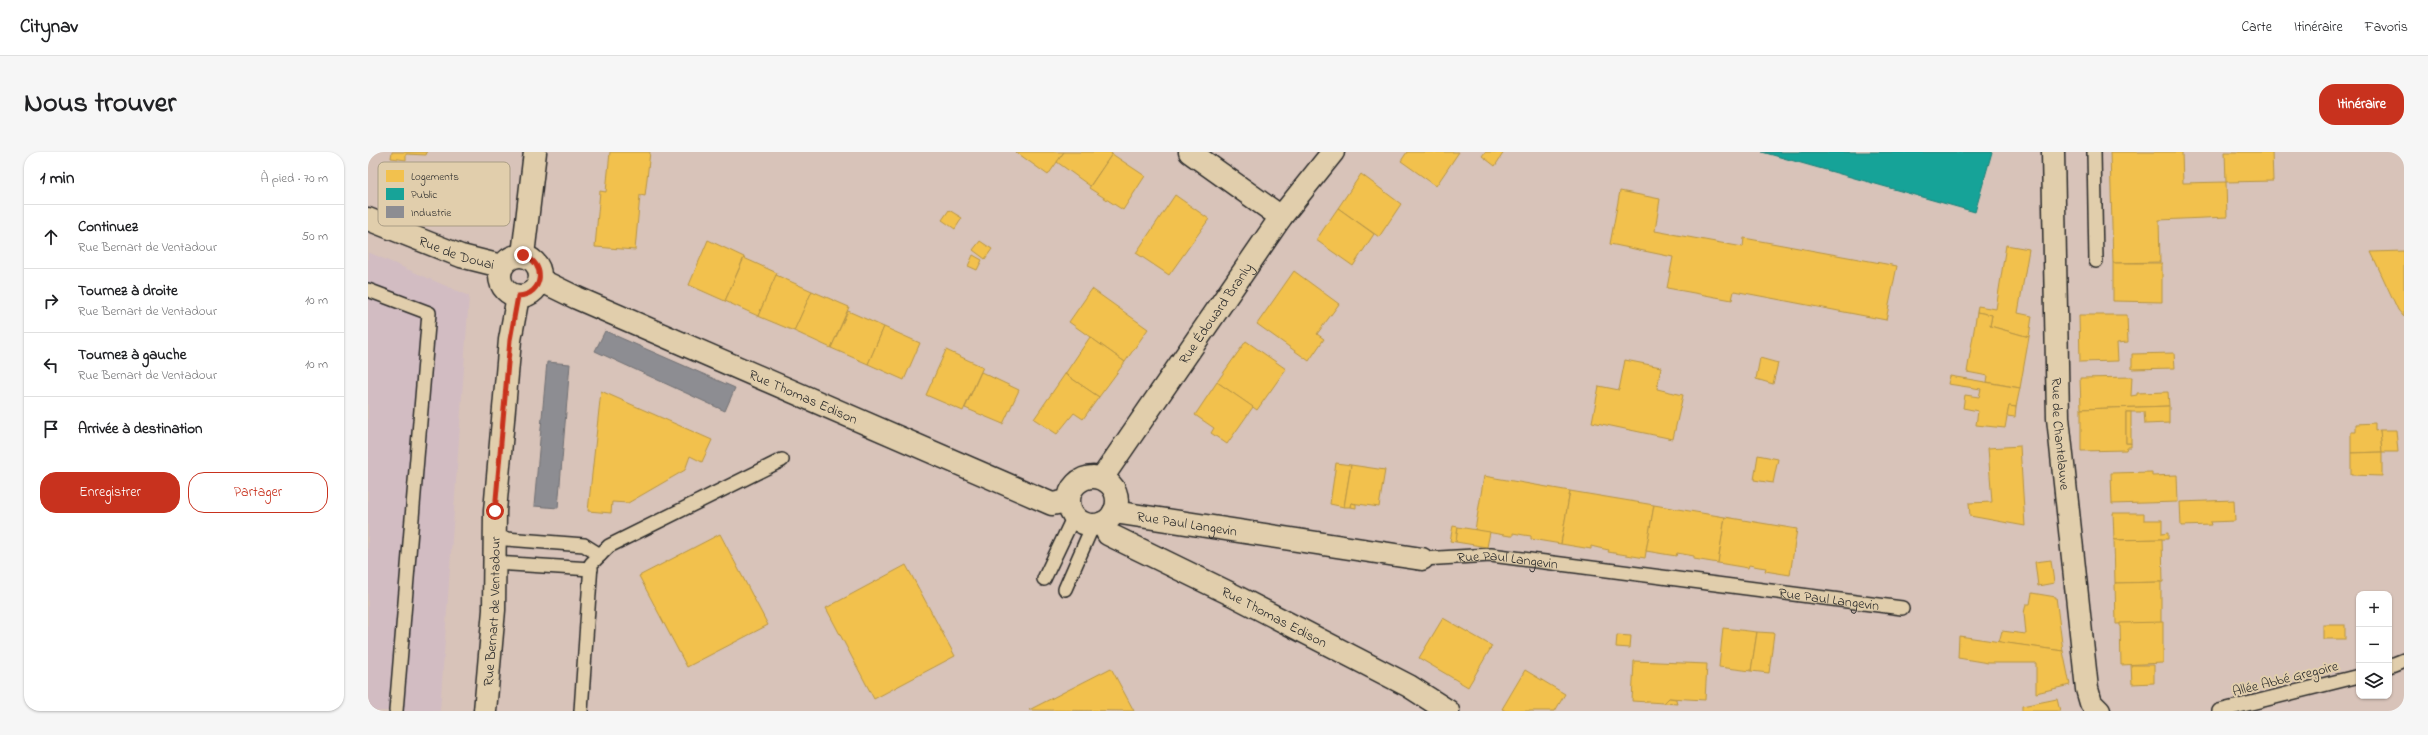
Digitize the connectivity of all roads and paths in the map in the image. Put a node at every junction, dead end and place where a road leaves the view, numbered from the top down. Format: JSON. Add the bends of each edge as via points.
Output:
{"nodes":[{"id":1,"x":535,"y":152,"type":"edge"},
{"id":2,"x":1190,"y":152,"type":"edge"},
{"id":3,"x":1333,"y":152,"type":"edge"},
{"id":4,"x":2053,"y":152,"type":"edge"},
{"id":5,"x":2094,"y":152,"type":"edge"},
{"id":6,"x":1281,"y":217,"type":"junction"},
{"id":7,"x":368,"y":219,"type":"edge"},
{"id":8,"x":378,"y":223,"type":"edge"},
{"id":9,"x":386,"y":226,"type":"edge"},
{"id":10,"x":523,"y":255,"type":"junction"},
{"id":11,"x":2096,"y":261,"type":"dead end"},
{"id":12,"x":501,"y":266,"type":"junction"},
{"id":13,"x":540,"y":280,"type":"junction"},
{"id":14,"x":368,"y":290,"type":"edge"},
{"id":15,"x":518,"y":296,"type":"junction"},
{"id":16,"x":782,"y":460,"type":"dead end"},
{"id":17,"x":1102,"y":478,"type":"junction"},
{"id":18,"x":1090,"y":516,"type":"junction"},
{"id":19,"x":494,"y":538,"type":"junction"},
{"id":20,"x":600,"y":555,"type":"junction"},
{"id":21,"x":1422,"y":559,"type":"joint"},
{"id":22,"x":494,"y":563,"type":"junction"},
{"id":23,"x":591,"y":569,"type":"junction"},
{"id":24,"x":1044,"y":579,"type":"dead end"},
{"id":25,"x":1065,"y":588,"type":"dead end"},
{"id":26,"x":1902,"y":608,"type":"dead end"},
{"id":27,"x":2404,"y":660,"type":"edge"},
{"id":28,"x":2392,"y":665,"type":"edge"},
{"id":29,"x":2356,"y":677,"type":"edge"},
{"id":30,"x":396,"y":711,"type":"edge"},
{"id":31,"x":485,"y":711,"type":"edge"},
{"id":32,"x":581,"y":711,"type":"edge"},
{"id":33,"x":1448,"y":711,"type":"edge"},
{"id":34,"x":2099,"y":711,"type":"edge"},
{"id":35,"x":2219,"y":711,"type":"edge"}],
"edges":[{"from":1,"to":10,"type":"street"},
{"from":2,"to":6,"type":"street"},
{"from":3,"to":6,"type":"street","name":"Rue Édouard Branly"},
{"from":4,"to":34,"type":"street","name":"Rue de Chantelauve","via":[[2058,418],[2087,689],[2091,703]]},
{"from":5,"to":11,"type":"lane"},
{"from":6,"to":17,"type":"street","name":"Rue Édouard Branly"},
{"from":7,"to":8,"type":"street","name":"Rue de Douai"},
{"from":9,"to":12,"type":"street","name":"Rue de Douai","via":[[461,256]]},
{"from":10,"to":12,"type":"street","via":[[510,257]]},
{"from":10,"to":13,"type":"street","via":[[534,261],[540,273]]},
{"from":12,"to":15,"type":"street","via":[[501,285],[506,291]]},
{"from":13,"to":15,"type":"street","via":[[529,294]]},
{"from":13,"to":18,"type":"street","name":"Rue Thomas Edison","via":[[585,302],[1052,504]]},
{"from":14,"to":30,"type":"lane","via":[[429,313]]},
{"from":15,"to":19,"type":"street","name":"Rue Bernart de Ventadour","via":[[510,340]]},
{"from":16,"to":20,"type":"lane","via":[[609,546]]},
{"from":17,"to":18,"type":"street","via":[[1114,489],[1116,496]]},
{"from":17,"to":18,"type":"street","via":[[1094,477],[1079,481],[1073,486]]},
{"from":18,"to":21,"type":"street","name":"Rue Paul Langevin"},
{"from":18,"to":24,"type":"lane"},
{"from":18,"to":25,"type":"lane"},
{"from":18,"to":33,"type":"street","name":"Rue Thomas Edison","via":[[1108,534],[1395,679]]},
{"from":19,"to":20,"type":"lane","via":[[584,545]]},
{"from":19,"to":22,"type":"street","name":"Rue Bernart de Ventadour"},
{"from":20,"to":23,"type":"lane","via":[[591,564]]},
{"from":21,"to":26,"type":"lane","name":"Rue Paul Langevin","via":[[1490,555]]},
{"from":22,"to":23,"type":"lane"},
{"from":22,"to":31,"type":"street","name":"Rue Bernart de Ventadour","via":[[494,610]]},
{"from":23,"to":32,"type":"lane"},
{"from":27,"to":28,"type":"lane"},
{"from":29,"to":35,"type":"lane","name":"Allée Abbé Gregoire"}]}
